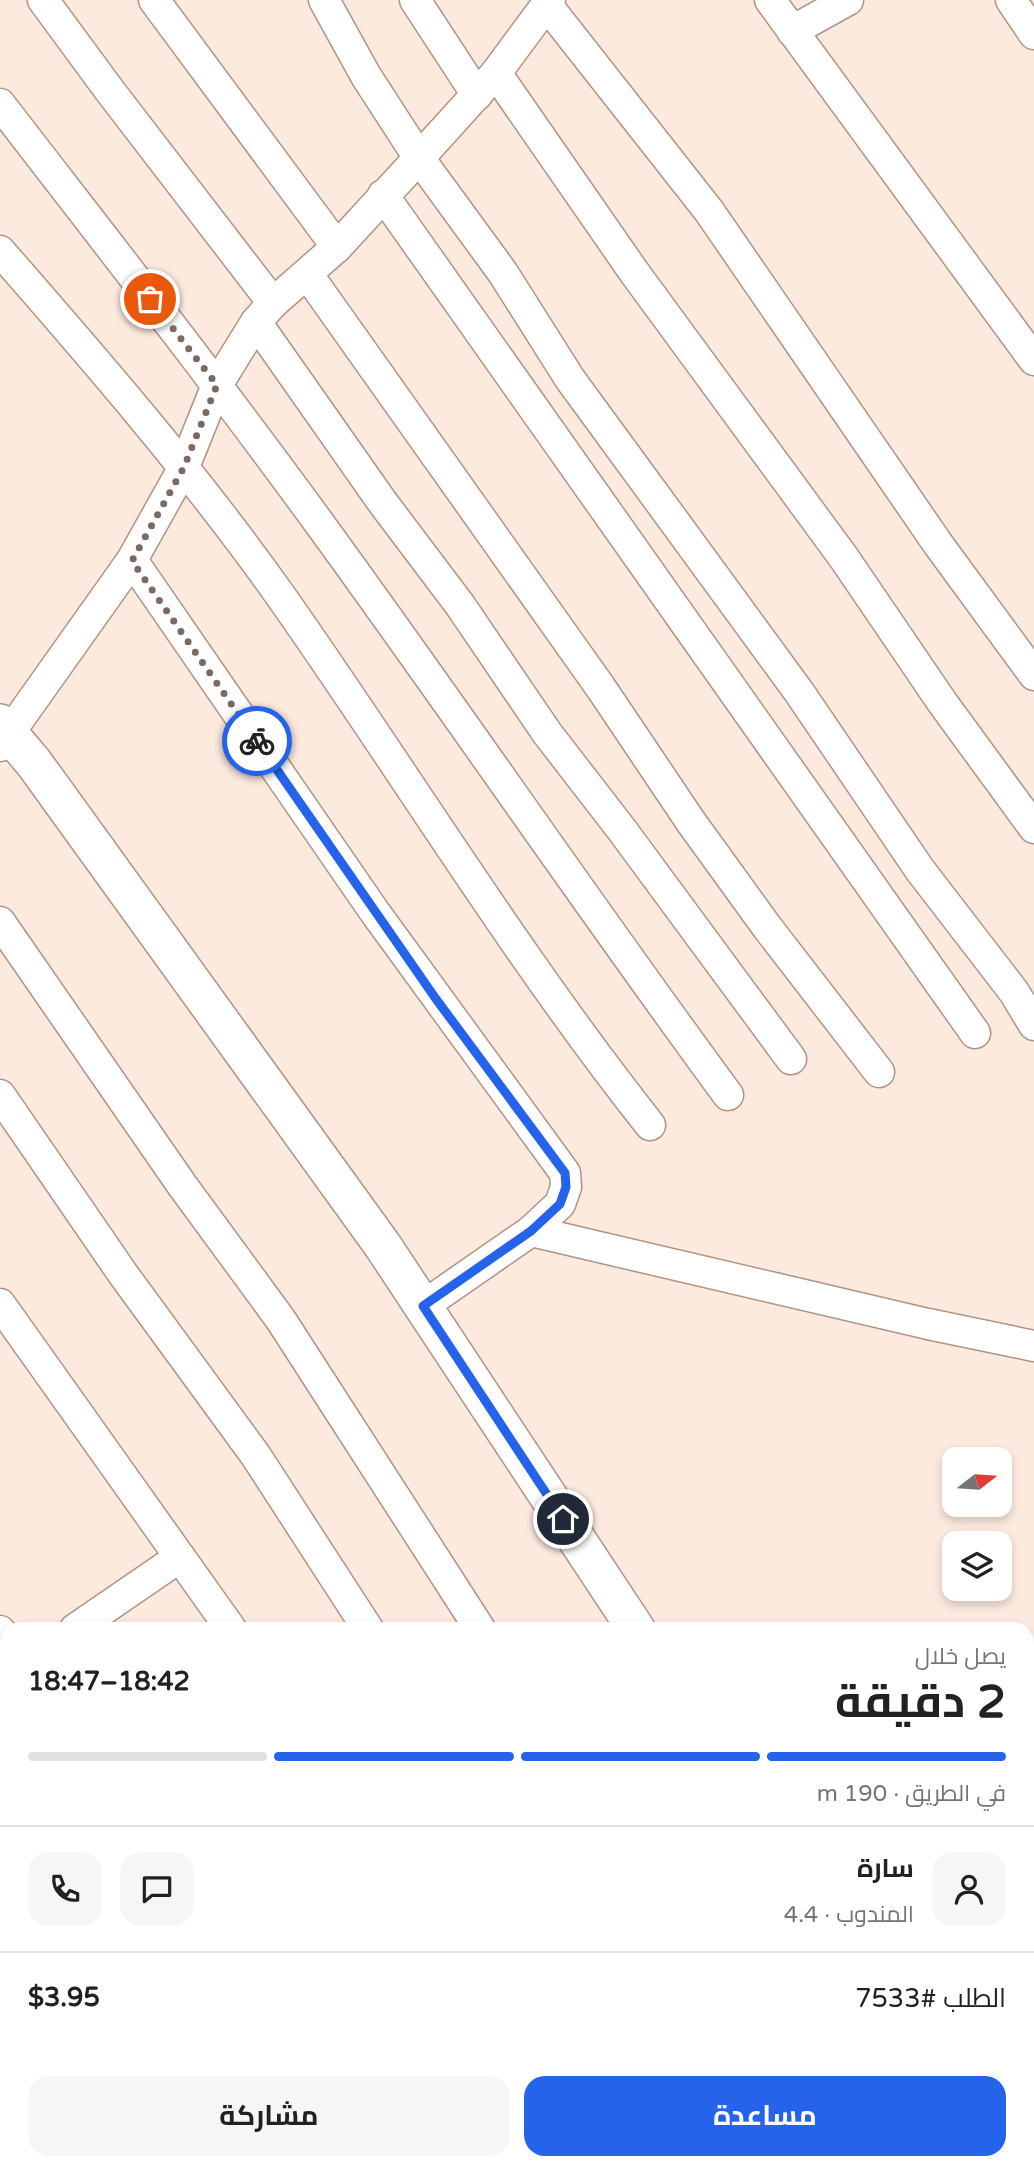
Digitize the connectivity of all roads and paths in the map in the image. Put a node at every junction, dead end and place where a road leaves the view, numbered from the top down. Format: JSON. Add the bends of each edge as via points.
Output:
{"nodes":[{"id":1,"x":43,"y":0,"type":"edge"},
{"id":2,"x":154,"y":0,"type":"edge"},
{"id":3,"x":324,"y":0,"type":"edge"},
{"id":4,"x":415,"y":0,"type":"edge"},
{"id":5,"x":770,"y":0,"type":"edge"},
{"id":6,"x":848,"y":0,"type":"edge"},
{"id":7,"x":1011,"y":0,"type":"edge"},
{"id":8,"x":548,"y":2,"type":"edge"},
{"id":9,"x":792,"y":31,"type":"junction"},
{"id":10,"x":1034,"y":33,"type":"edge"},
{"id":11,"x":487,"y":84,"type":"junction"},
{"id":12,"x":0,"y":104,"type":"edge"},
{"id":13,"x":419,"y":158,"type":"junction"},
{"id":14,"x":383,"y":195,"type":"junction"},
{"id":15,"x":337,"y":247,"type":"junction"},
{"id":16,"x":0,"y":251,"type":"edge"},
{"id":17,"x":308,"y":275,"type":"junction"},
{"id":18,"x":265,"y":312,"type":"junction"},
{"id":19,"x":1034,"y":360,"type":"edge"},
{"id":20,"x":217,"y":385,"type":"junction"},
{"id":21,"x":184,"y":467,"type":"junction"},
{"id":22,"x":132,"y":561,"type":"junction"},
{"id":23,"x":1034,"y":675,"type":"edge"},
{"id":24,"x":3,"y":734,"type":"edge"},
{"id":25,"x":1034,"y":828,"type":"edge"},
{"id":26,"x":0,"y":922,"type":"edge"},
{"id":27,"x":1034,"y":1025,"type":"edge"},
{"id":28,"x":975,"y":1033,"type":"dead end"},
{"id":29,"x":790,"y":1059,"type":"dead end"},
{"id":30,"x":879,"y":1072,"type":"dead end"},
{"id":31,"x":0,"y":1095,"type":"edge"},
{"id":32,"x":728,"y":1095,"type":"dead end"},
{"id":33,"x":650,"y":1125,"type":"dead end"},
{"id":34,"x":531,"y":1231,"type":"junction"},
{"id":35,"x":0,"y":1304,"type":"edge"},
{"id":36,"x":423,"y":1306,"type":"junction"},
{"id":37,"x":1034,"y":1346,"type":"edge"},
{"id":38,"x":180,"y":1557,"type":"junction"},
{"id":39,"x":85,"y":1622,"type":"edge"},
{"id":40,"x":226,"y":1622,"type":"edge"},
{"id":41,"x":363,"y":1622,"type":"edge"},
{"id":42,"x":475,"y":1622,"type":"edge"},
{"id":43,"x":631,"y":1622,"type":"edge"}],
"edges":[{"from":1,"to":18,"type":"street"},
{"from":2,"to":15,"type":"street"},
{"from":3,"to":13,"type":"street"},
{"from":4,"to":11,"type":"street"},
{"from":5,"to":9,"type":"street"},
{"from":6,"to":9,"type":"street"},
{"from":7,"to":10,"type":"street"},
{"from":8,"to":11,"type":"street"},
{"from":8,"to":23,"type":"street","via":[[709,211]]},
{"from":9,"to":19,"type":"street"},
{"from":11,"to":13,"type":"street"},
{"from":11,"to":25,"type":"street","via":[[634,272]]},
{"from":12,"to":20,"type":"street"},
{"from":13,"to":14,"type":"street"},
{"from":13,"to":27,"type":"street","via":[[503,273],[570,379]]},
{"from":14,"to":15,"type":"street"},
{"from":14,"to":28,"type":"street"},
{"from":15,"to":17,"type":"street"},
{"from":16,"to":21,"type":"street"},
{"from":17,"to":18,"type":"street"},
{"from":17,"to":30,"type":"street","via":[[691,822]]},
{"from":18,"to":20,"type":"street"},
{"from":18,"to":29,"type":"street","via":[[383,503],[547,733]]},
{"from":20,"to":21,"type":"street"},
{"from":20,"to":32,"type":"street"},
{"from":21,"to":22,"type":"street"},
{"from":21,"to":33,"type":"street","via":[[278,593],[516,945]]},
{"from":22,"to":24,"type":"street"},
{"from":22,"to":34,"type":"street","via":[[374,911],[565,1173],[560,1204]]},
{"from":24,"to":36,"type":"street","via":[[34,763]]},
{"from":26,"to":42,"type":"street","via":[[281,1320]]},
{"from":31,"to":41,"type":"street","via":[[256,1456]]},
{"from":34,"to":36,"type":"street"},
{"from":34,"to":37,"type":"street"},
{"from":35,"to":38,"type":"street"},
{"from":36,"to":43,"type":"street"},
{"from":38,"to":39,"type":"street"},
{"from":38,"to":40,"type":"street"}]}
